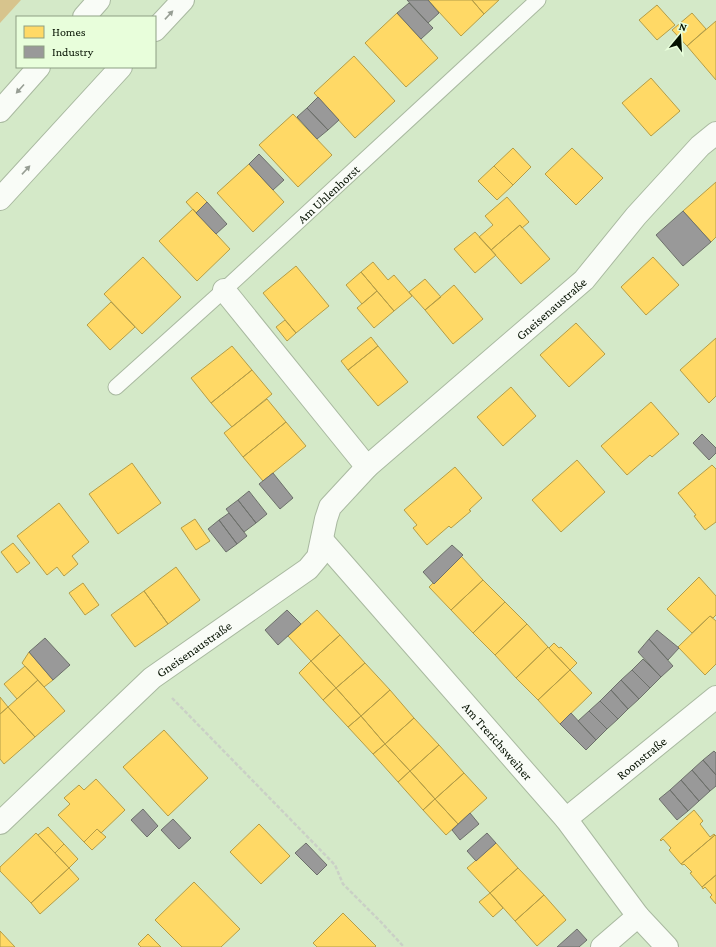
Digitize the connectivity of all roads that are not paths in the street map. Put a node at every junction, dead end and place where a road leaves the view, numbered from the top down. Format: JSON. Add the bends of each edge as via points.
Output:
{"nodes":[{"id":1,"x":99,"y":0,"type":"edge"},
{"id":2,"x":183,"y":0,"type":"edge"},
{"id":3,"x":538,"y":0,"type":"edge"},
{"id":4,"x":85,"y":16,"type":"edge"},
{"id":5,"x":156,"y":29,"type":"edge"},
{"id":6,"x":38,"y":68,"type":"edge"},
{"id":7,"x":120,"y":68,"type":"edge"},
{"id":8,"x":0,"y":111,"type":"edge"},
{"id":9,"x":716,"y":133,"type":"edge"},
{"id":10,"x":0,"y":199,"type":"edge"},
{"id":11,"x":224,"y":290,"type":"junction"},
{"id":12,"x":116,"y":386,"type":"dead end"},
{"id":13,"x":367,"y":467,"type":"junction"},
{"id":14,"x":322,"y":540,"type":"junction"},
{"id":15,"x":716,"y":697,"type":"edge"},
{"id":16,"x":566,"y":819,"type":"junction"},
{"id":17,"x":0,"y":823,"type":"edge"},
{"id":18,"x":638,"y":916,"type":"junction"},
{"id":19,"x":602,"y":947,"type":"edge"},
{"id":20,"x":667,"y":947,"type":"edge"}],
"edges":[{"from":1,"to":4,"type":"main road"},
{"from":5,"to":2,"type":"main road","one_way":true},
{"from":3,"to":11,"type":"lane","name":"Am Uhlenhorst"},
{"from":6,"to":8,"type":"main road","one_way":true},
{"from":10,"to":7,"type":"main road","one_way":true},
{"from":9,"to":13,"type":"main road","name":"Gneisenaustraße","via":[[700,146],[636,216],[584,280]]},
{"from":11,"to":12,"type":"lane","name":"Am Uhlenhorst"},
{"from":11,"to":13,"type":"main road"},
{"from":13,"to":14,"type":"main road","name":"Gneisenaustraße","via":[[330,507]]},
{"from":14,"to":16,"type":"main road","name":"Am Trerichsweiher"},
{"from":14,"to":17,"type":"main road","name":"Gneisenaustraße","via":[[318,557],[308,570],[152,678]]},
{"from":15,"to":16,"type":"main road","name":"Roonstraße"},
{"from":16,"to":18,"type":"main road","name":"Am Trerichsweiher"},
{"from":18,"to":19,"type":"main road"},
{"from":18,"to":20,"type":"main road","name":"Am Trerichsweiher"}]}
